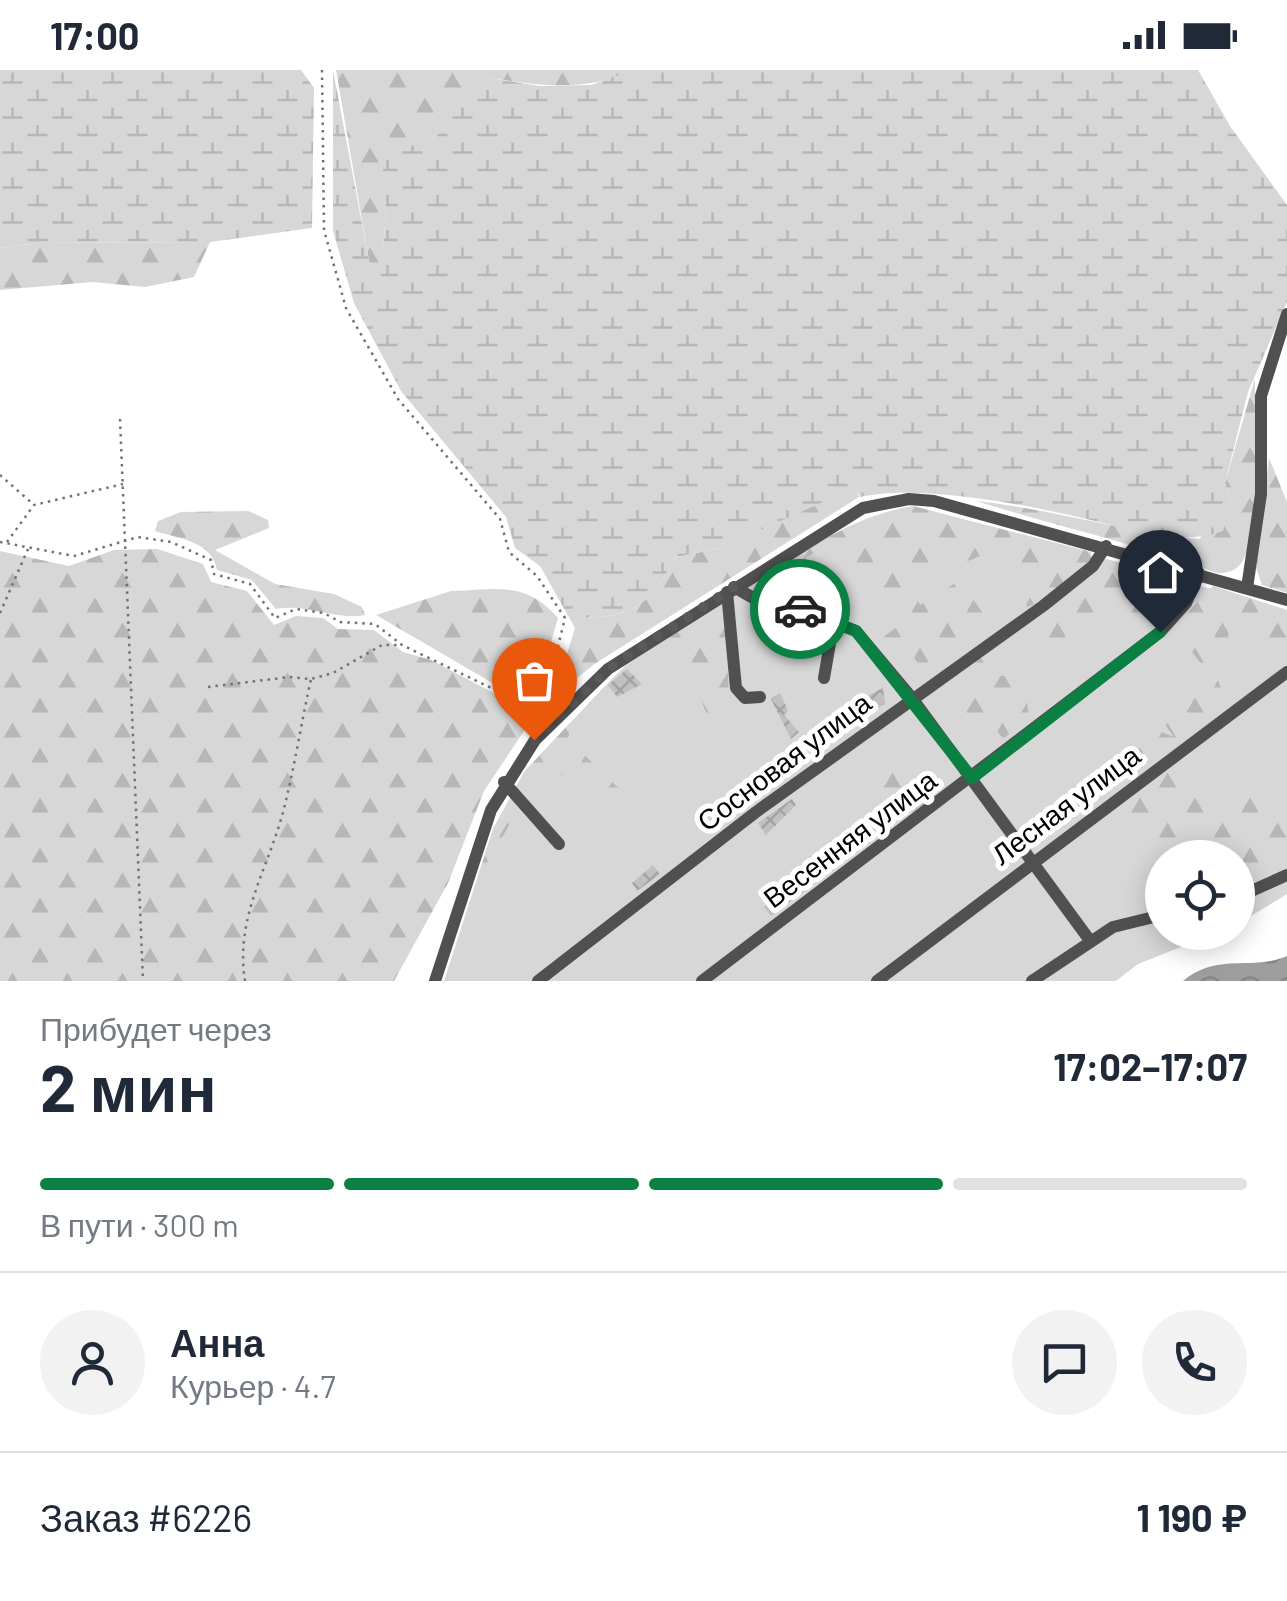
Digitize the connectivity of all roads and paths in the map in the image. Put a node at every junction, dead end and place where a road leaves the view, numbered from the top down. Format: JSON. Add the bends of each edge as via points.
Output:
{"nodes":[{"id":1,"x":322,"y":70,"type":"edge"},
{"id":2,"x":1287,"y":314,"type":"edge"},
{"id":3,"x":120,"y":420,"type":"dead end"},
{"id":4,"x":0,"y":475,"type":"edge"},
{"id":5,"x":124,"y":484,"type":"junction"},
{"id":6,"x":34,"y":505,"type":"junction"},
{"id":7,"x":128,"y":540,"type":"junction"},
{"id":8,"x":3,"y":542,"type":"edge"},
{"id":9,"x":1106,"y":546,"type":"junction"},
{"id":10,"x":28,"y":548,"type":"junction"},
{"id":11,"x":1199,"y":573,"type":"junction"},
{"id":12,"x":1246,"y":588,"type":"junction"},
{"id":13,"x":731,"y":589,"type":"junction"},
{"id":14,"x":1287,"y":600,"type":"edge"},
{"id":15,"x":0,"y":613,"type":"edge"},
{"id":16,"x":834,"y":620,"type":"junction"},
{"id":17,"x":402,"y":645,"type":"junction"},
{"id":18,"x":1287,"y":672,"type":"edge"},
{"id":19,"x":824,"y":678,"type":"dead end"},
{"id":20,"x":311,"y":679,"type":"junction"},
{"id":21,"x":208,"y":687,"type":"dead end"},
{"id":22,"x":760,"y":697,"type":"dead end"},
{"id":23,"x":912,"y":698,"type":"junction"},
{"id":24,"x":542,"y":712,"type":"junction"},
{"id":25,"x":534,"y":740,"type":"junction"},
{"id":26,"x":972,"y":778,"type":"junction"},
{"id":27,"x":504,"y":782,"type":"junction"},
{"id":28,"x":559,"y":844,"type":"dead end"},
{"id":29,"x":1032,"y":862,"type":"junction"},
{"id":30,"x":1287,"y":875,"type":"edge"},
{"id":31,"x":1255,"y":889,"type":"edge"},
{"id":32,"x":1145,"y":918,"type":"edge"},
{"id":33,"x":1091,"y":942,"type":"junction"},
{"id":34,"x":143,"y":981,"type":"edge"},
{"id":35,"x":244,"y":981,"type":"edge"},
{"id":36,"x":434,"y":981,"type":"edge"},
{"id":37,"x":538,"y":981,"type":"edge"},
{"id":38,"x":702,"y":981,"type":"edge"},
{"id":39,"x":877,"y":981,"type":"edge"},
{"id":40,"x":1032,"y":981,"type":"edge"}],
"edges":[{"from":1,"to":24,"type":"path","via":[[324,230],[346,308],[398,399],[500,519],[509,552],[537,576],[565,618]]},
{"from":2,"to":12,"type":"street","via":[[1261,396],[1261,494]]},
{"from":3,"to":5,"type":"path"},
{"from":4,"to":6,"type":"path"},
{"from":5,"to":6,"type":"path"},
{"from":5,"to":7,"type":"path"},
{"from":6,"to":8,"type":"path"},
{"from":7,"to":10,"type":"path","via":[[74,556]]},
{"from":7,"to":17,"type":"path","via":[[171,542],[211,560],[214,574],[250,584],[275,618],[296,609],[324,613],[340,622],[375,624]]},
{"from":7,"to":34,"type":"path"},
{"from":8,"to":10,"type":"path"},
{"from":9,"to":11,"type":"street"},
{"from":9,"to":13,"type":"street","via":[[909,499],[863,508]]},
{"from":9,"to":23,"type":"street","name":"Сосновая улица","via":[[1093,566],[1042,606]]},
{"from":10,"to":15,"type":"path"},
{"from":11,"to":12,"type":"street"},
{"from":11,"to":26,"type":"street","name":"Весенняя улица","via":[[1186,603],[1160,632]]},
{"from":12,"to":14,"type":"street"},
{"from":13,"to":16,"type":"street"},
{"from":13,"to":22,"type":"street","via":[[736,688],[745,698]]},
{"from":13,"to":25,"type":"street","via":[[608,669]]},
{"from":16,"to":19,"type":"street"},
{"from":16,"to":23,"type":"street","via":[[856,631]]},
{"from":17,"to":20,"type":"path","via":[[382,645]]},
{"from":17,"to":24,"type":"path"},
{"from":18,"to":29,"type":"street","name":"Лесная улица"},
{"from":20,"to":21,"type":"path"},
{"from":20,"to":35,"type":"path","via":[[281,818],[248,908]]},
{"from":23,"to":26,"type":"street"},
{"from":23,"to":37,"type":"street","name":"Сосновая улица"},
{"from":24,"to":25,"type":"path"},
{"from":25,"to":27,"type":"street"},
{"from":26,"to":29,"type":"street"},
{"from":26,"to":38,"type":"street","name":"Весенняя улица"},
{"from":27,"to":28,"type":"street"},
{"from":27,"to":36,"type":"street"},
{"from":29,"to":33,"type":"street"},
{"from":29,"to":39,"type":"street","name":"Лесная улица"},
{"from":30,"to":31,"type":"street"},
{"from":32,"to":33,"type":"street"},
{"from":33,"to":40,"type":"street"}]}
